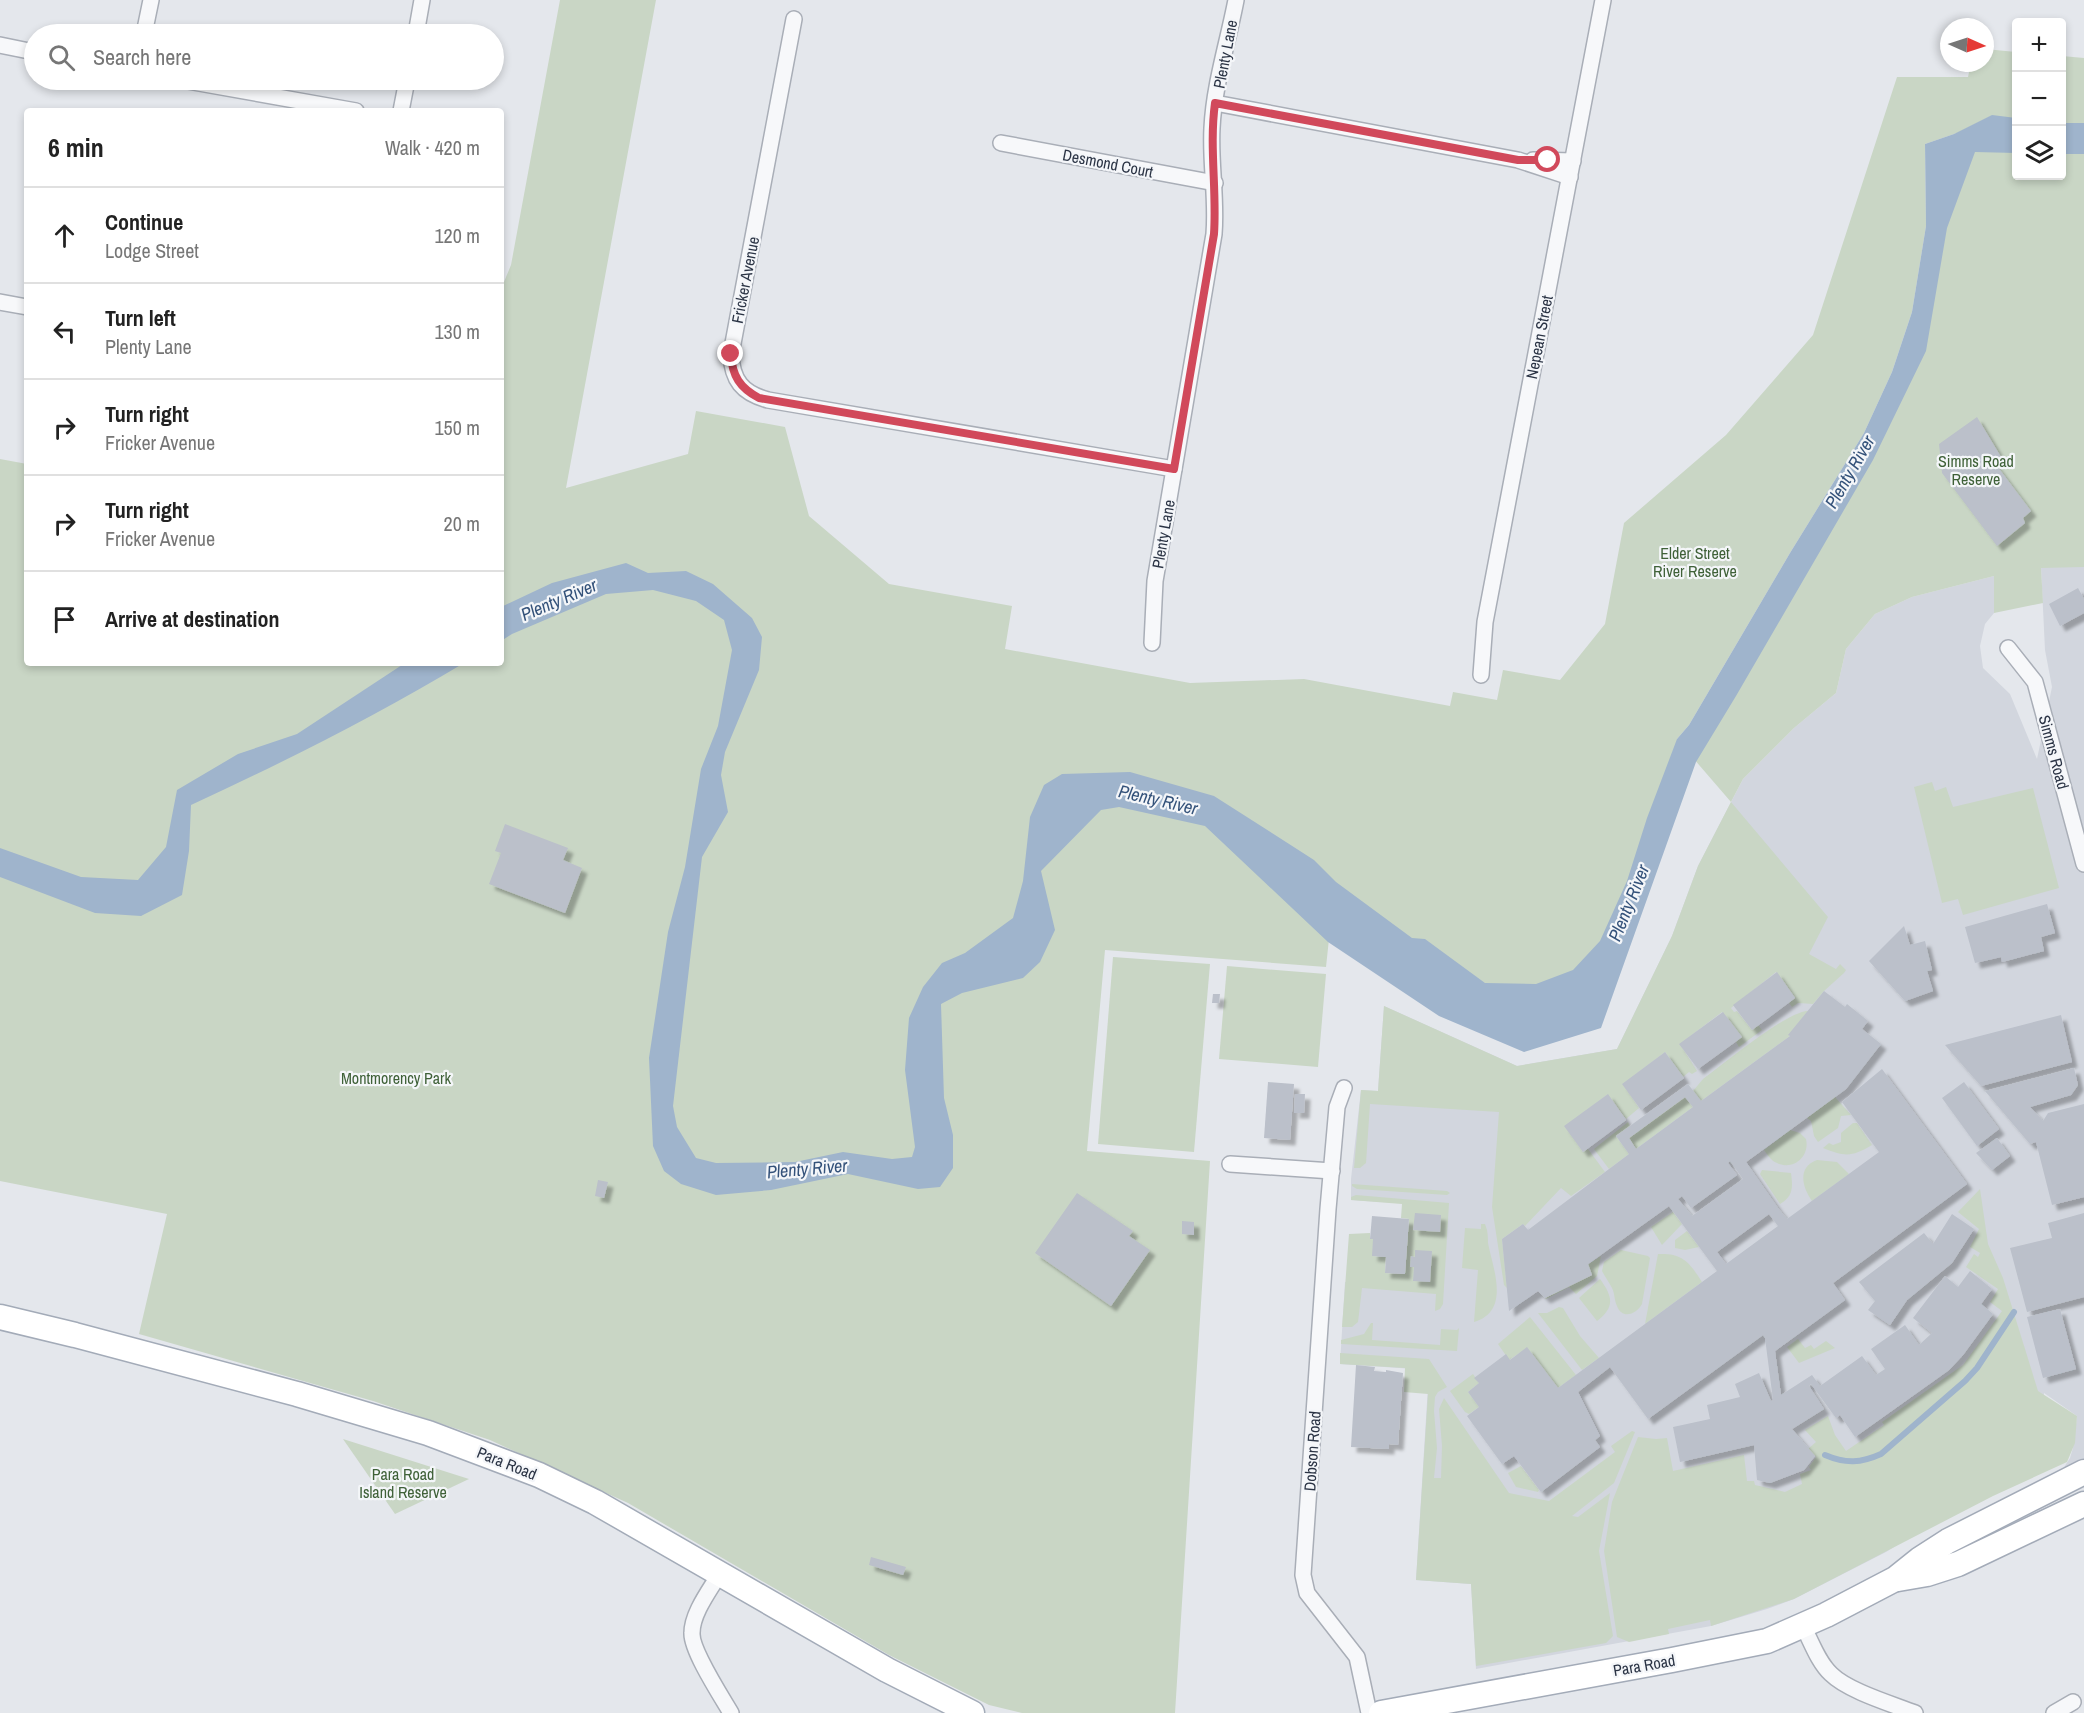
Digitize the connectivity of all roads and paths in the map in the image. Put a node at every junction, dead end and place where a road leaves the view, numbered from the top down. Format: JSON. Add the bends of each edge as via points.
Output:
{"nodes":[{"id":1,"x":151,"y":0,"type":"edge"},
{"id":2,"x":422,"y":0,"type":"edge"},
{"id":3,"x":1236,"y":0,"type":"edge"},
{"id":4,"x":1603,"y":0,"type":"edge"},
{"id":5,"x":794,"y":19,"type":"dead end"},
{"id":6,"x":146,"y":24,"type":"edge"},
{"id":7,"x":418,"y":24,"type":"edge"},
{"id":8,"x":0,"y":45,"type":"edge"},
{"id":9,"x":24,"y":50,"type":"edge"},
{"id":10,"x":238,"y":90,"type":"edge"},
{"id":11,"x":405,"y":90,"type":"edge"},
{"id":12,"x":1215,"y":103,"type":"junction"},
{"id":13,"x":339,"y":108,"type":"edge"},
{"id":14,"x":402,"y":108,"type":"edge"},
{"id":15,"x":1000,"y":142,"type":"dead end"},
{"id":16,"x":1518,"y":160,"type":"junction"},
{"id":17,"x":1573,"y":161,"type":"junction"},
{"id":18,"x":1570,"y":177,"type":"junction"},
{"id":19,"x":1215,"y":183,"type":"junction"},
{"id":20,"x":0,"y":302,"type":"edge"},
{"id":21,"x":24,"y":306,"type":"edge"},
{"id":22,"x":1174,"y":469,"type":"junction"},
{"id":23,"x":1152,"y":643,"type":"dead end"},
{"id":24,"x":2008,"y":648,"type":"dead end"},
{"id":25,"x":1481,"y":675,"type":"dead end"},
{"id":26,"x":2084,"y":864,"type":"edge"},
{"id":27,"x":1344,"y":1088,"type":"dead end"},
{"id":28,"x":1230,"y":1164,"type":"dead end"},
{"id":29,"x":1332,"y":1171,"type":"junction"},
{"id":30,"x":0,"y":1317,"type":"edge"},
{"id":31,"x":2084,"y":1472,"type":"edge"},
{"id":32,"x":2084,"y":1504,"type":"edge"},
{"id":33,"x":720,"y":1573,"type":"junction"},
{"id":34,"x":1895,"y":1579,"type":"junction"},
{"id":35,"x":1803,"y":1626,"type":"junction"},
{"id":36,"x":2073,"y":1702,"type":"dead end"},
{"id":37,"x":1446,"y":1707,"type":"edge"},
{"id":38,"x":730,"y":1713,"type":"edge"},
{"id":39,"x":972,"y":1713,"type":"edge"},
{"id":40,"x":1369,"y":1713,"type":"edge"},
{"id":41,"x":1381,"y":1713,"type":"edge"},
{"id":42,"x":1915,"y":1713,"type":"edge"},
{"id":43,"x":2054,"y":1713,"type":"edge"}],
"edges":[{"from":1,"to":6,"type":"street"},
{"from":2,"to":7,"type":"street"},
{"from":3,"to":12,"type":"street","name":"Plenty Lane"},
{"from":4,"to":17,"type":"street","name":"Nepean Street"},
{"from":5,"to":22,"type":"street","name":"Fricker Avenue","via":[[731,354],[735,378],[741,386],[768,400]]},
{"from":8,"to":9,"type":"street"},
{"from":10,"to":13,"type":"street"},
{"from":11,"to":14,"type":"street"},
{"from":12,"to":16,"type":"street"},
{"from":12,"to":19,"type":"street","name":"Plenty Lane","via":[[1211,148]]},
{"from":15,"to":19,"type":"street","name":"Desmond Court"},
{"from":16,"to":17,"type":"street"},
{"from":16,"to":18,"type":"street"},
{"from":17,"to":18,"type":"street","name":"Nepean Street"},
{"from":18,"to":25,"type":"street","name":"Nepean Street","via":[[1485,622]]},
{"from":19,"to":22,"type":"street","name":"Plenty Lane","via":[[1214,234]]},
{"from":20,"to":21,"type":"street"},
{"from":22,"to":23,"type":"street","name":"Plenty Lane","via":[[1155,581]]},
{"from":24,"to":26,"type":"street","name":"Simms Road","via":[[2035,682]]},
{"from":27,"to":29,"type":"street","name":"Dobson Road","via":[[1337,1107]]},
{"from":28,"to":29,"type":"street"},
{"from":29,"to":40,"type":"street","name":"Dobson Road","via":[[1303,1582],[1307,1593],[1357,1657]]},
{"from":30,"to":33,"type":"main road","name":"Para Road","via":[[297,1394],[465,1446],[563,1486]]},
{"from":31,"to":34,"type":"main road","name":"Para Road","via":[[1948,1541]]},
{"from":32,"to":34,"type":"main road","name":"Para Road","via":[[1958,1564]]},
{"from":33,"to":38,"type":"street","via":[[696,1618],[692,1634]]},
{"from":33,"to":39,"type":"main road","name":"Para Road","via":[[887,1670]]},
{"from":34,"to":35,"type":"main road","name":"Para Road"},
{"from":35,"to":37,"type":"main road","name":"Para Road","via":[[1767,1641]]},
{"from":35,"to":42,"type":"street","via":[[1829,1673],[1871,1696]]},
{"from":36,"to":43,"type":"street"},
{"from":37,"to":41,"type":"main road","name":"Para Road"}]}
